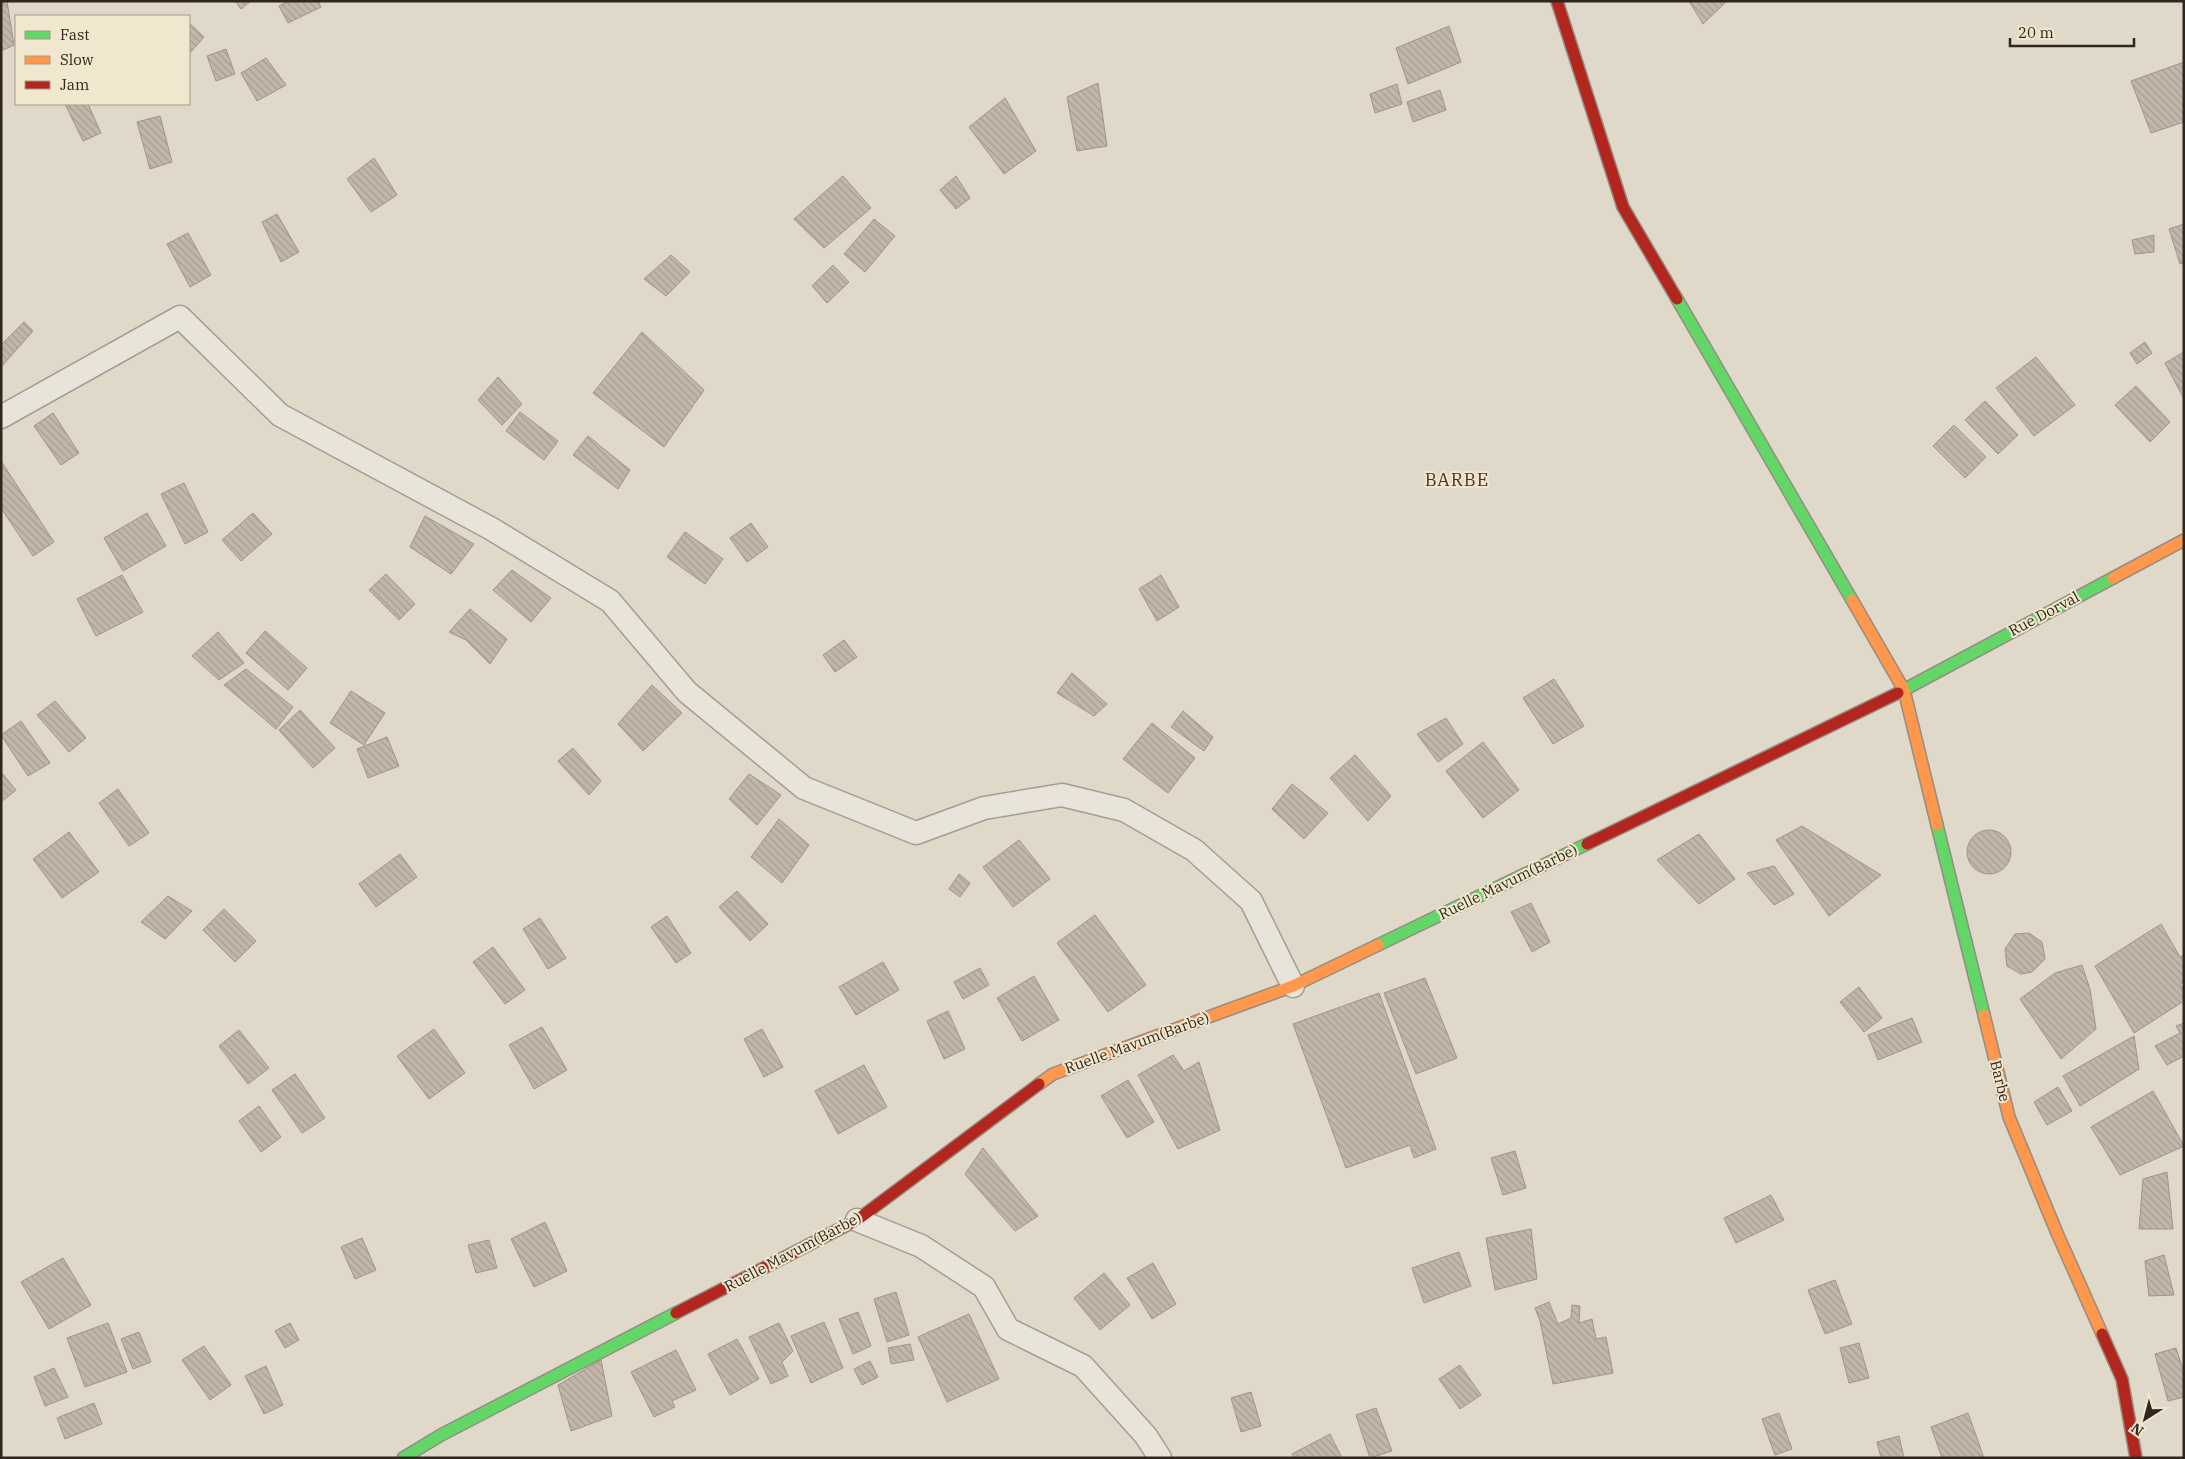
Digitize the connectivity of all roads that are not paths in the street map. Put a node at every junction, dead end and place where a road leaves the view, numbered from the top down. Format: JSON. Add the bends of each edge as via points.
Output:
{"nodes":[{"id":1,"x":1557,"y":1,"type":"edge"},
{"id":2,"x":1,"y":417,"type":"edge"},
{"id":3,"x":2184,"y":540,"type":"edge"},
{"id":4,"x":1904,"y":690,"type":"junction"},
{"id":5,"x":1294,"y":986,"type":"junction"},
{"id":6,"x":857,"y":1220,"type":"junction"},
{"id":7,"x":403,"y":1458,"type":"edge"},
{"id":8,"x":1160,"y":1458,"type":"edge"},
{"id":9,"x":2136,"y":1458,"type":"edge"}],
"edges":[{"from":1,"to":4,"type":"street","name":"Barbe","via":[[1623,207]]},
{"from":2,"to":5,"type":"lane","via":[[180,317],[280,415],[490,528],[610,601],[687,692],[804,788],[916,834],[984,808],[1062,795],[1124,810],[1194,850],[1251,900]]},
{"from":3,"to":4,"type":"street","name":"Rue Dorval"},
{"from":4,"to":5,"type":"street","name":"Ruelle Mavum(Barbe)"},
{"from":4,"to":9,"type":"street","name":"Barbe","via":[[2009,1117],[2122,1379]]},
{"from":5,"to":6,"type":"street","name":"Ruelle Mavum(Barbe)","via":[[1053,1074]]},
{"from":6,"to":7,"type":"street","name":"Ruelle Mavum(Barbe)","via":[[441,1435]]},
{"from":6,"to":8,"type":"lane","via":[[921,1246],[984,1287],[1008,1329],[1083,1366],[1146,1436]]}]}
